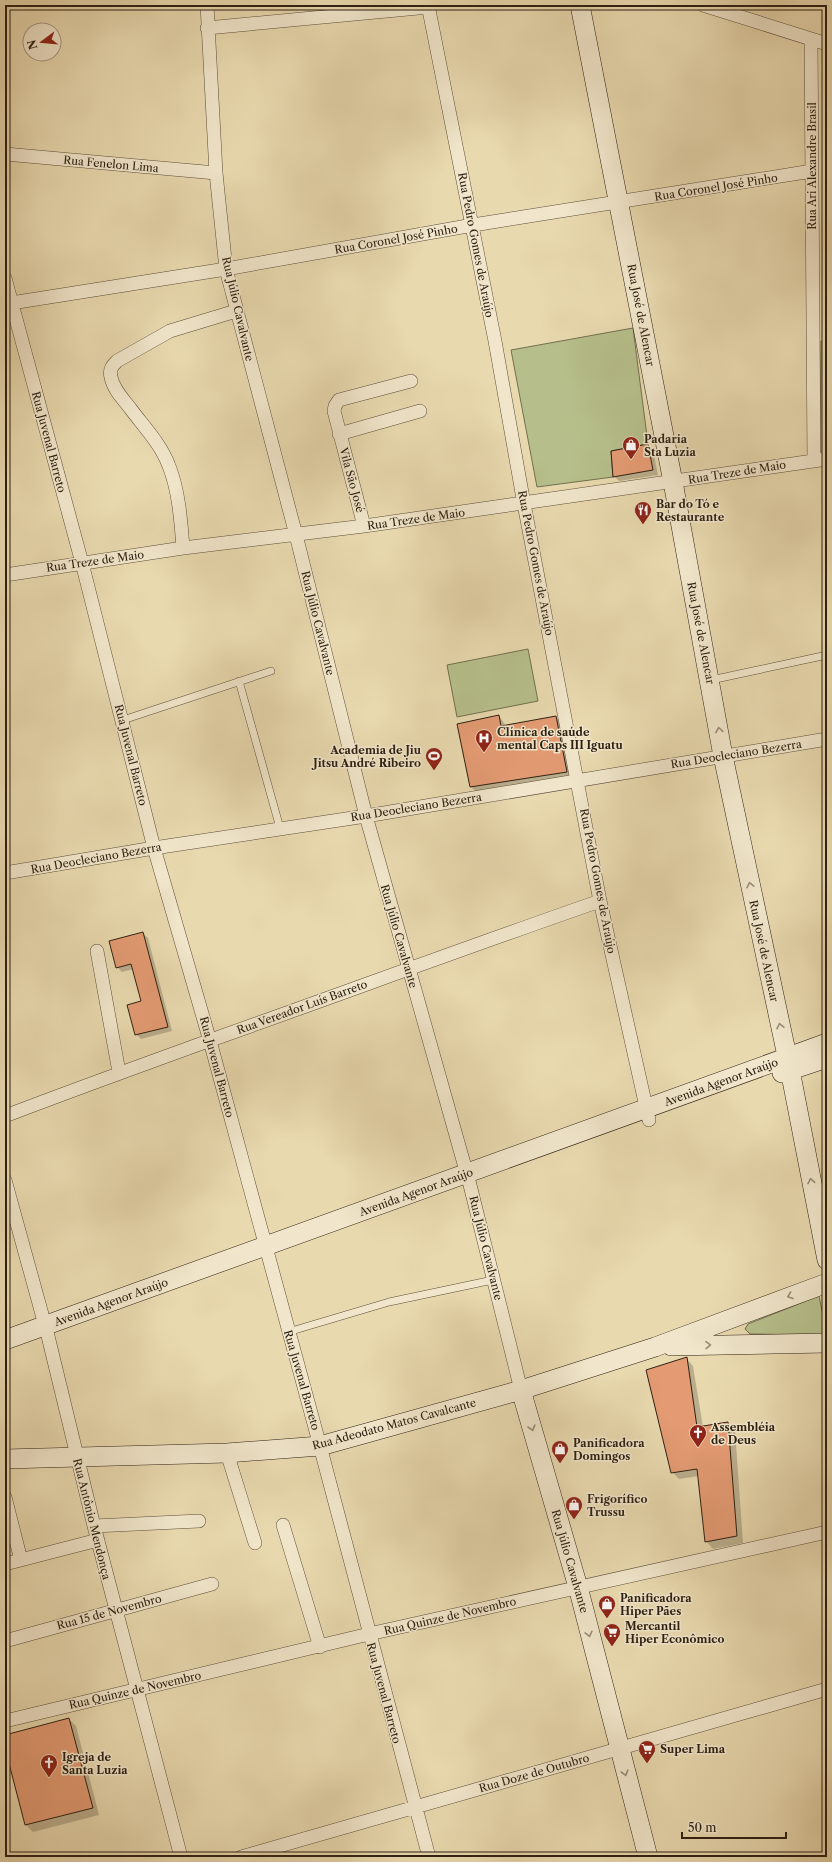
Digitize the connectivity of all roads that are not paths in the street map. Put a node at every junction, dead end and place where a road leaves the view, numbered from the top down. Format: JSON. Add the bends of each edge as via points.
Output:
{"nodes":[{"id":1,"x":207,"y":5,"type":"edge"},
{"id":2,"x":580,"y":5,"type":"edge"},
{"id":3,"x":703,"y":5,"type":"edge"},
{"id":4,"x":429,"y":6,"type":"edge"},
{"id":5,"x":207,"y":28,"type":"junction"},
{"id":6,"x":811,"y":39,"type":"junction"},
{"id":7,"x":827,"y":44,"type":"edge"},
{"id":8,"x":5,"y":154,"type":"edge"},
{"id":9,"x":812,"y":171,"type":"junction"},
{"id":10,"x":216,"y":173,"type":"junction"},
{"id":11,"x":619,"y":203,"type":"junction"},
{"id":12,"x":473,"y":225,"type":"junction"},
{"id":13,"x":226,"y":269,"type":"junction"},
{"id":14,"x":5,"y":278,"type":"edge"},
{"id":15,"x":8,"y":303,"type":"edge"},
{"id":16,"x":236,"y":310,"type":"junction"},
{"id":17,"x":411,"y":381,"type":"dead end"},
{"id":18,"x":420,"y":411,"type":"dead end"},
{"id":19,"x":339,"y":434,"type":"junction"},
{"id":20,"x":821,"y":460,"type":"edge"},
{"id":21,"x":673,"y":482,"type":"junction"},
{"id":22,"x":524,"y":504,"type":"junction"},
{"id":23,"x":364,"y":526,"type":"junction"},
{"id":24,"x":296,"y":535,"type":"junction"},
{"id":25,"x":184,"y":548,"type":"junction"},
{"id":26,"x":82,"y":563,"type":"junction"},
{"id":27,"x":5,"y":575,"type":"edge"},
{"id":28,"x":827,"y":655,"type":"edge"},
{"id":29,"x":271,"y":671,"type":"dead end"},
{"id":30,"x":710,"y":680,"type":"junction"},
{"id":31,"x":239,"y":681,"type":"junction"},
{"id":32,"x":122,"y":720,"type":"junction"},
{"id":33,"x":827,"y":739,"type":"edge"},
{"id":34,"x":723,"y":756,"type":"junction"},
{"id":35,"x":578,"y":781,"type":"junction"},
{"id":36,"x":366,"y":816,"type":"junction"},
{"id":37,"x":280,"y":828,"type":"junction"},
{"id":38,"x":154,"y":848,"type":"junction"},
{"id":39,"x":5,"y":873,"type":"edge"},
{"id":40,"x":600,"y":901,"type":"junction"},
{"id":41,"x":97,"y":951,"type":"dead end"},
{"id":42,"x":408,"y":968,"type":"junction"},
{"id":43,"x":210,"y":1041,"type":"junction"},
{"id":44,"x":827,"y":1043,"type":"edge"},
{"id":45,"x":827,"y":1058,"type":"edge"},
{"id":46,"x":788,"y":1064,"type":"junction"},
{"id":47,"x":119,"y":1072,"type":"junction"},
{"id":48,"x":647,"y":1115,"type":"junction"},
{"id":49,"x":5,"y":1116,"type":"edge"},
{"id":50,"x":5,"y":1180,"type":"edge"},
{"id":51,"x":468,"y":1180,"type":"junction"},
{"id":52,"x":826,"y":1250,"type":"edge"},
{"id":53,"x":267,"y":1251,"type":"junction"},
{"id":54,"x":493,"y":1280,"type":"junction"},
{"id":55,"x":827,"y":1283,"type":"edge"},
{"id":56,"x":46,"y":1331,"type":"junction"},
{"id":57,"x":288,"y":1332,"type":"junction"},
{"id":58,"x":5,"y":1340,"type":"edge"},
{"id":59,"x":827,"y":1343,"type":"edge"},
{"id":60,"x":655,"y":1346,"type":"junction"},
{"id":61,"x":5,"y":1352,"type":"edge"},
{"id":62,"x":521,"y":1390,"type":"junction"},
{"id":63,"x":320,"y":1446,"type":"junction"},
{"id":64,"x":228,"y":1453,"type":"junction"},
{"id":65,"x":76,"y":1456,"type":"junction"},
{"id":66,"x":5,"y":1459,"type":"edge"},
{"id":67,"x":5,"y":1497,"type":"edge"},
{"id":68,"x":199,"y":1521,"type":"dead end"},
{"id":69,"x":283,"y":1525,"type":"dead end"},
{"id":70,"x":94,"y":1526,"type":"junction"},
{"id":71,"x":827,"y":1532,"type":"edge"},
{"id":72,"x":98,"y":1540,"type":"junction"},
{"id":73,"x":255,"y":1543,"type":"dead end"},
{"id":74,"x":21,"y":1560,"type":"junction"},
{"id":75,"x":5,"y":1564,"type":"edge"},
{"id":76,"x":212,"y":1584,"type":"dead end"},
{"id":77,"x":578,"y":1587,"type":"junction"},
{"id":78,"x":116,"y":1610,"type":"junction"},
{"id":79,"x":369,"y":1634,"type":"junction"},
{"id":80,"x":5,"y":1640,"type":"edge"},
{"id":81,"x":320,"y":1647,"type":"junction"},
{"id":82,"x":136,"y":1689,"type":"junction"},
{"id":83,"x":827,"y":1689,"type":"edge"},
{"id":84,"x":5,"y":1721,"type":"edge"},
{"id":85,"x":619,"y":1749,"type":"junction"},
{"id":86,"x":414,"y":1806,"type":"junction"},
{"id":87,"x":181,"y":1857,"type":"edge"},
{"id":88,"x":242,"y":1857,"type":"edge"},
{"id":89,"x":429,"y":1857,"type":"edge"},
{"id":90,"x":648,"y":1857,"type":"edge"}],
"edges":[{"from":1,"to":5,"type":"street","name":"Rua Júlio Cavalvante"},
{"from":2,"to":11,"type":"main road","name":"Rua José de Alencar"},
{"from":3,"to":6,"type":"street"},
{"from":4,"to":5,"type":"street"},
{"from":4,"to":12,"type":"street","name":"Rua Pedro Gomes de Araújo"},
{"from":5,"to":10,"type":"street","name":"Rua Júlio Cavalvante"},
{"from":6,"to":7,"type":"street"},
{"from":6,"to":9,"type":"street","name":"Rua Ari Alexandre Brasil"},
{"from":8,"to":10,"type":"street","name":"Rua Fenelon Lima"},
{"from":9,"to":11,"type":"street","name":"Rua Coronel José Pinho"},
{"from":9,"to":20,"type":"street","name":"Rua Ari Alexandre Brasil"},
{"from":10,"to":13,"type":"street","name":"Rua Júlio Cavalvante"},
{"from":11,"to":12,"type":"street","name":"Rua Coronel José Pinho"},
{"from":11,"to":21,"type":"main road","name":"Rua José de Alencar"},
{"from":12,"to":13,"type":"street","name":"Rua Coronel José Pinho"},
{"from":12,"to":22,"type":"street","name":"Rua Pedro Gomes de Araújo"},
{"from":13,"to":15,"type":"street","name":"Rua Coronel José Pinho"},
{"from":13,"to":16,"type":"street","name":"Rua Júlio Cavalvante"},
{"from":14,"to":15,"type":"street","name":"Rua Juvenal Barreto"},
{"from":15,"to":26,"type":"street","name":"Rua Juvenal Barreto"},
{"from":16,"to":24,"type":"street","name":"Rua Júlio Cavalvante"},
{"from":16,"to":25,"type":"street","via":[[170,331],[121,358],[112,366],[110,372],[112,383],[157,443],[170,467]]},
{"from":17,"to":19,"type":"street","name":"Vila São José","via":[[339,400],[334,411]]},
{"from":18,"to":19,"type":"street","name":"Vila São José"},
{"from":19,"to":23,"type":"street","name":"Vila São José"},
{"from":20,"to":21,"type":"street","name":"Rua Treze de Maio"},
{"from":21,"to":22,"type":"street","name":"Rua Treze de Maio"},
{"from":21,"to":30,"type":"main road","name":"Rua José de Alencar"},
{"from":22,"to":23,"type":"street","name":"Rua Treze de Maio"},
{"from":22,"to":35,"type":"street","name":"Rua Pedro Gomes de Araújo"},
{"from":23,"to":24,"type":"street","name":"Rua Treze de Maio"},
{"from":24,"to":25,"type":"street","name":"Rua Treze de Maio"},
{"from":24,"to":36,"type":"street","name":"Rua Júlio Cavalvante"},
{"from":25,"to":26,"type":"street","name":"Rua Treze de Maio"},
{"from":26,"to":27,"type":"street","name":"Rua Treze de Maio"},
{"from":26,"to":32,"type":"street","name":"Rua Juvenal Barreto"},
{"from":28,"to":30,"type":"lane"},
{"from":29,"to":31,"type":"lane"},
{"from":34,"to":30,"type":"main road","name":"Rua José de Alencar","one_way":true},
{"from":31,"to":32,"type":"lane"},
{"from":31,"to":37,"type":"lane"},
{"from":32,"to":38,"type":"street","name":"Rua Juvenal Barreto"},
{"from":33,"to":34,"type":"street","name":"Rua Deocleciano Bezerra"},
{"from":34,"to":35,"type":"street","name":"Rua Deocleciano Bezerra"},
{"from":46,"to":34,"type":"main road","name":"Rua José de Alencar","one_way":true},
{"from":35,"to":36,"type":"street","name":"Rua Deocleciano Bezerra"},
{"from":35,"to":40,"type":"street","name":"Rua Pedro Gomes de Araújo"},
{"from":36,"to":37,"type":"street","name":"Rua Deocleciano Bezerra"},
{"from":36,"to":42,"type":"street","name":"Rua Júlio Cavalvante"},
{"from":37,"to":38,"type":"street","name":"Rua Deocleciano Bezerra"},
{"from":38,"to":39,"type":"street","name":"Rua Deocleciano Bezerra"},
{"from":38,"to":43,"type":"street","name":"Rua Juvenal Barreto"},
{"from":40,"to":42,"type":"street","name":"Rua Vereador Luís Barreto"},
{"from":40,"to":48,"type":"street","name":"Rua Pedro Gomes de Araújo"},
{"from":41,"to":47,"type":"street"},
{"from":42,"to":43,"type":"street","name":"Rua Vereador Luís Barreto"},
{"from":42,"to":51,"type":"street","name":"Rua Júlio Cavalvante"},
{"from":43,"to":47,"type":"street","name":"Rua Vereador Luís Barreto"},
{"from":43,"to":53,"type":"street","name":"Rua Juvenal Barreto"},
{"from":44,"to":46,"type":"main road","name":"Avenida Agenor Araújo"},
{"from":45,"to":46,"type":"main road","name":"Avenida Agenor Araújo"},
{"from":46,"to":48,"type":"main road","name":"Avenida Agenor Araújo"},
{"from":52,"to":46,"type":"main road","name":"Rua José de Alencar","one_way":true},
{"from":47,"to":49,"type":"street","name":"Rua Vereador Luís Barreto"},
{"from":48,"to":51,"type":"main road","name":"Avenida Agenor Araújo"},
{"from":50,"to":56,"type":"street","name":"Rua Antônio Mendonça"},
{"from":51,"to":53,"type":"main road","name":"Avenida Agenor Araújo"},
{"from":51,"to":54,"type":"street","name":"Rua Júlio Cavalvante"},
{"from":53,"to":56,"type":"main road","name":"Avenida Agenor Araújo"},
{"from":53,"to":57,"type":"street","name":"Rua Juvenal Barreto"},
{"from":54,"to":57,"type":"lane","via":[[389,1302]]},
{"from":54,"to":62,"type":"street","name":"Rua Júlio Cavalvante"},
{"from":55,"to":60,"type":"main road","name":"Rua Adeodato Matos Cavalcante","one_way":true},
{"from":56,"to":58,"type":"main road","name":"Avenida Agenor Araújo"},
{"from":56,"to":61,"type":"main road","name":"Avenida Agenor Araújo"},
{"from":56,"to":65,"type":"street","name":"Rua Antônio Mendonça"},
{"from":57,"to":63,"type":"street","name":"Rua Juvenal Barreto"},
{"from":60,"to":59,"type":"main road","name":"Rua Adeodato Matos Cavalcante","one_way":true},
{"from":60,"to":62,"type":"main road","name":"Rua Adeodato Matos Cavalcante"},
{"from":62,"to":63,"type":"main road","name":"Rua Adeodato Matos Cavalcante"},
{"from":62,"to":77,"type":"main road","name":"Rua Júlio Cavalvante","one_way":true},
{"from":63,"to":64,"type":"main road","name":"Rua Adeodato Matos Cavalcante"},
{"from":63,"to":79,"type":"street","name":"Rua Juvenal Barreto"},
{"from":64,"to":65,"type":"main road","name":"Rua Adeodato Matos Cavalcante"},
{"from":64,"to":73,"type":"street"},
{"from":65,"to":66,"type":"main road","name":"Rua Adeodato Matos Cavalcante"},
{"from":65,"to":70,"type":"street","name":"Rua Antônio Mendonça"},
{"from":67,"to":74,"type":"street"},
{"from":68,"to":70,"type":"street"},
{"from":69,"to":81,"type":"street"},
{"from":70,"to":72,"type":"street","name":"Rua Antônio Mendonça"},
{"from":71,"to":77,"type":"street","name":"Rua Quinze de Novembro"},
{"from":72,"to":74,"type":"street"},
{"from":72,"to":78,"type":"street","name":"Rua Antônio Mendonça"},
{"from":74,"to":75,"type":"street"},
{"from":76,"to":78,"type":"street","name":"Rua 15 de Novembro"},
{"from":77,"to":79,"type":"street","name":"Rua Quinze de Novembro"},
{"from":77,"to":85,"type":"main road","name":"Rua Júlio Cavalvante","one_way":true},
{"from":78,"to":80,"type":"street","name":"Rua 15 de Novembro"},
{"from":78,"to":82,"type":"street","name":"Rua Antônio Mendonça"},
{"from":79,"to":81,"type":"street","name":"Rua Quinze de Novembro"},
{"from":79,"to":86,"type":"street","name":"Rua Juvenal Barreto"},
{"from":81,"to":82,"type":"street","name":"Rua Quinze de Novembro"},
{"from":82,"to":84,"type":"street","name":"Rua Quinze de Novembro"},
{"from":82,"to":87,"type":"street","name":"Rua Antônio Mendonça"},
{"from":83,"to":85,"type":"street","name":"Rua Doze de Outubro"},
{"from":85,"to":86,"type":"street","name":"Rua Doze de Outubro"},
{"from":85,"to":90,"type":"main road","name":"Rua Júlio Cavalvante","one_way":true},
{"from":86,"to":88,"type":"street","name":"Rua Doze de Outubro"},
{"from":86,"to":89,"type":"street","name":"Rua Juvenal Barreto"}]}
